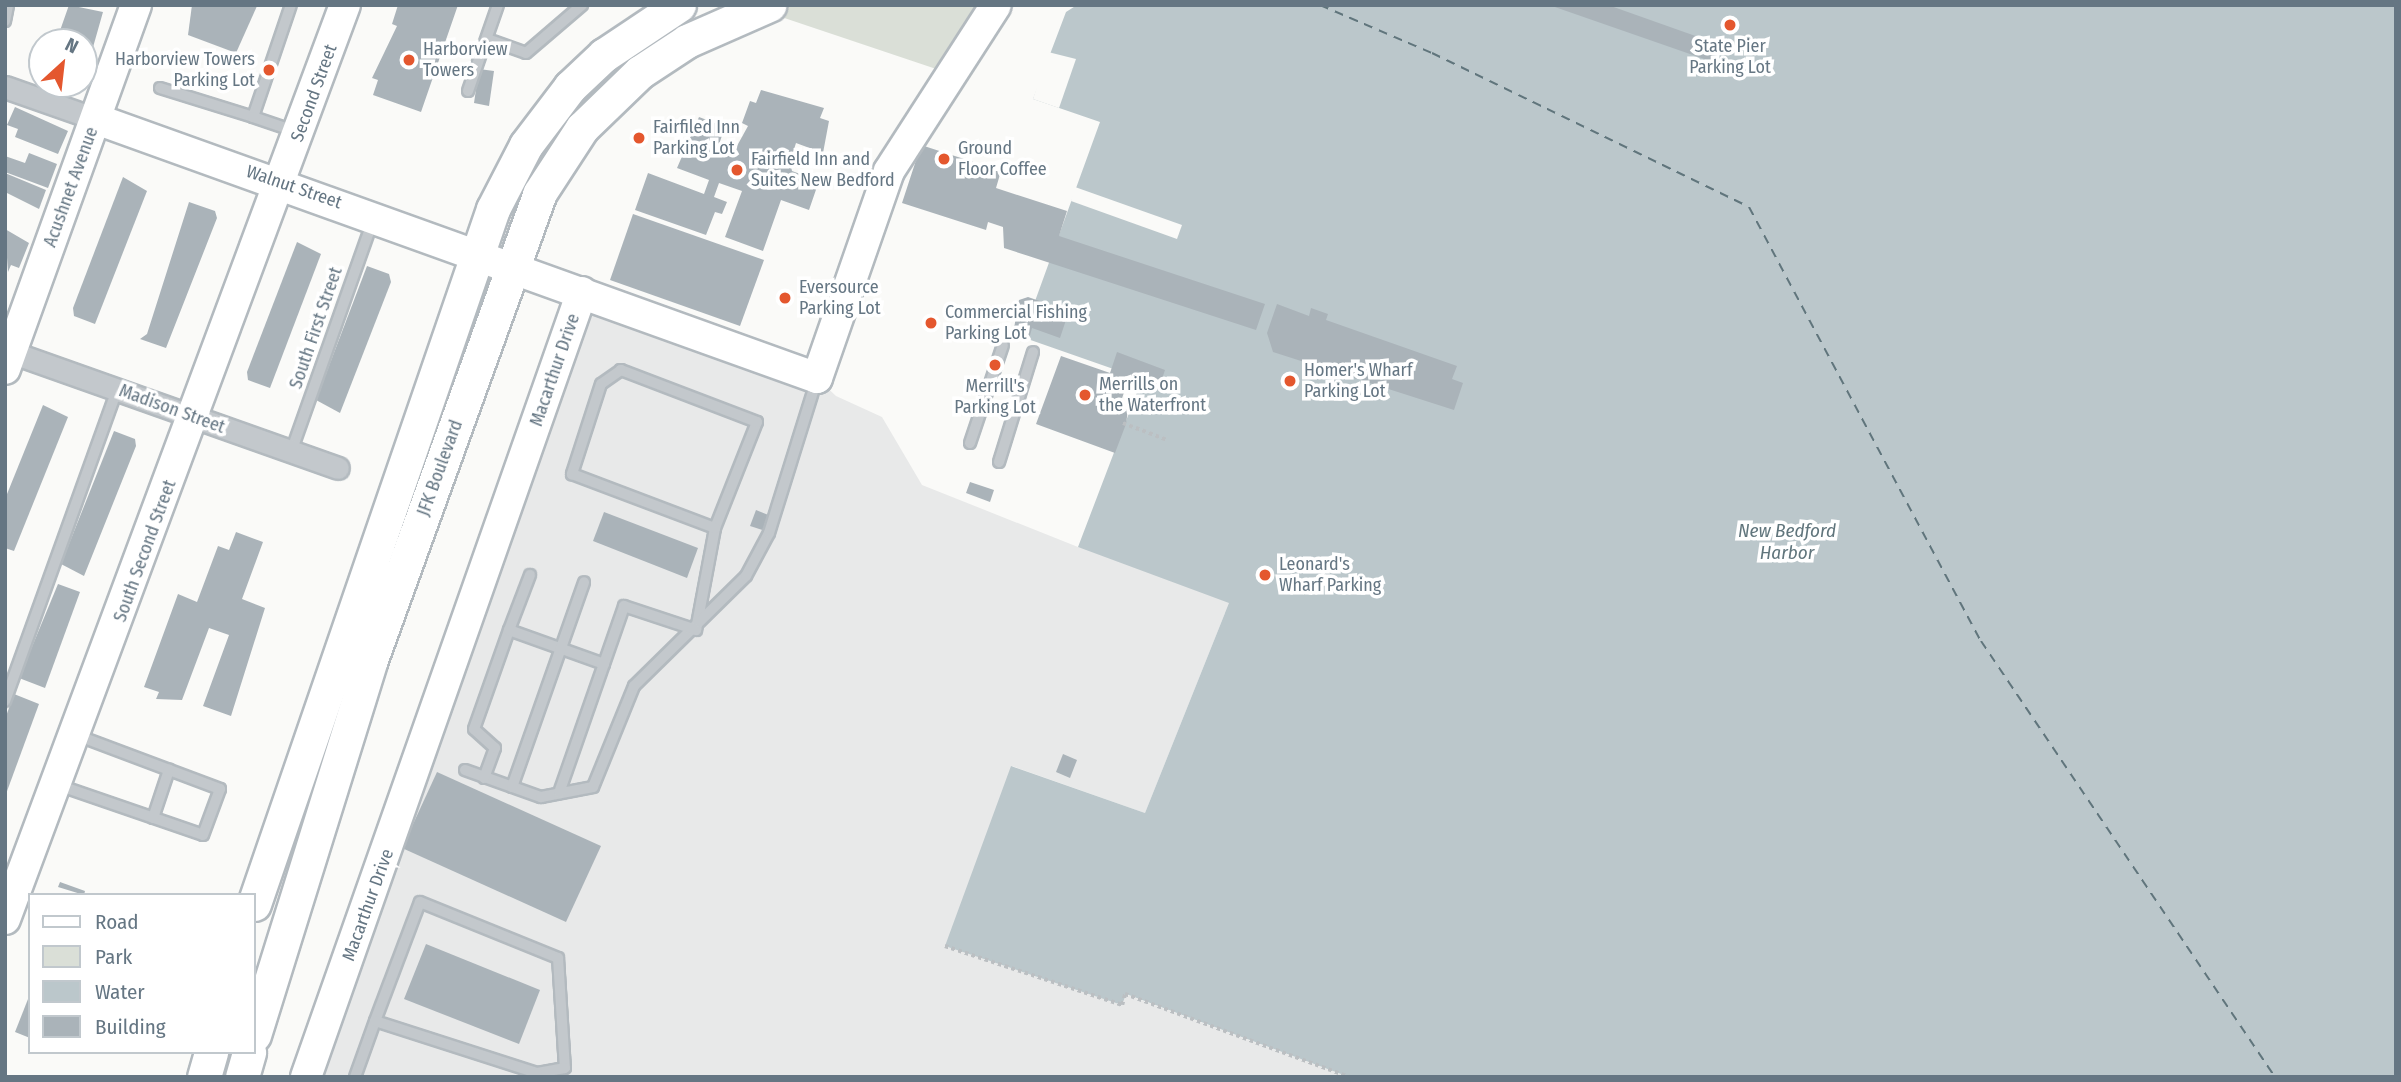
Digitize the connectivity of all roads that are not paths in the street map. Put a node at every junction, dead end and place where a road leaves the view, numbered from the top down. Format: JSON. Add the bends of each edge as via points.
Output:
{"nodes":[{"id":1,"x":8,"y":5,"type":"edge"},
{"id":2,"x":136,"y":5,"type":"edge"},
{"id":3,"x":291,"y":5,"type":"edge"},
{"id":4,"x":345,"y":5,"type":"edge"},
{"id":5,"x":498,"y":5,"type":"edge"},
{"id":6,"x":582,"y":5,"type":"edge"},
{"id":7,"x":679,"y":5,"type":"edge"},
{"id":8,"x":769,"y":5,"type":"edge"},
{"id":9,"x":996,"y":5,"type":"edge"},
{"id":10,"x":5,"y":21,"type":"edge"},
{"id":11,"x":487,"y":38,"type":"junction"},
{"id":12,"x":5,"y":87,"type":"edge"},
{"id":13,"x":160,"y":88,"type":"dead end"},
{"id":14,"x":468,"y":91,"type":"dead end"},
{"id":15,"x":253,"y":117,"type":"junction"},
{"id":16,"x":96,"y":119,"type":"junction"},
{"id":17,"x":299,"y":133,"type":"junction"},
{"id":18,"x":281,"y":181,"type":"junction"},
{"id":19,"x":374,"y":215,"type":"junction"},
{"id":20,"x":477,"y":253,"type":"junction"},
{"id":21,"x":511,"y":265,"type":"junction"},
{"id":22,"x":582,"y":292,"type":"junction"},
{"id":23,"x":1003,"y":345,"type":"dead end"},
{"id":24,"x":1033,"y":352,"type":"dead end"},
{"id":25,"x":7,"y":357,"type":"edge"},
{"id":26,"x":817,"y":378,"type":"junction"},
{"id":27,"x":117,"y":390,"type":"junction"},
{"id":28,"x":194,"y":417,"type":"junction"},
{"id":29,"x":970,"y":443,"type":"dead end"},
{"id":30,"x":291,"y":452,"type":"junction"},
{"id":31,"x":999,"y":462,"type":"dead end"},
{"id":32,"x":338,"y":468,"type":"dead end"},
{"id":33,"x":715,"y":528,"type":"junction"},
{"id":34,"x":530,"y":576,"type":"dead end"},
{"id":35,"x":584,"y":582,"type":"dead end"},
{"id":36,"x":509,"y":630,"type":"junction"},
{"id":37,"x":696,"y":630,"type":"junction"},
{"id":38,"x":560,"y":648,"type":"junction"},
{"id":39,"x":604,"y":664,"type":"junction"},
{"id":40,"x":5,"y":701,"type":"edge"},
{"id":41,"x":76,"y":735,"type":"junction"},
{"id":42,"x":169,"y":769,"type":"junction"},
{"id":43,"x":465,"y":770,"type":"dead end"},
{"id":44,"x":484,"y":778,"type":"junction"},
{"id":45,"x":56,"y":785,"type":"junction"},
{"id":46,"x":512,"y":787,"type":"junction"},
{"id":47,"x":559,"y":793,"type":"junction"},
{"id":48,"x":153,"y":818,"type":"junction"},
{"id":49,"x":256,"y":898,"type":"edge"},
{"id":50,"x":7,"y":909,"type":"edge"},
{"id":51,"x":375,"y":1021,"type":"junction"},
{"id":52,"x":256,"y":1028,"type":"edge"},
{"id":53,"x":210,"y":1054,"type":"edge"},
{"id":54,"x":248,"y":1054,"type":"edge"},
{"id":55,"x":204,"y":1077,"type":"edge"},
{"id":56,"x":242,"y":1077,"type":"edge"},
{"id":57,"x":306,"y":1077,"type":"edge"},
{"id":58,"x":355,"y":1077,"type":"edge"}],
"edges":[{"from":1,"to":10,"type":"lane"},
{"from":2,"to":16,"type":"street","name":"Acushnet Avenue"},
{"from":3,"to":15,"type":"lane"},
{"from":4,"to":17,"type":"street","name":"Second Street"},
{"from":5,"to":11,"type":"lane"},
{"from":6,"to":11,"type":"lane","via":[[526,53]]},
{"from":7,"to":20,"type":"main road","name":"JFK Boulevard","via":[[604,55],[558,102],[514,165]]},
{"from":8,"to":21,"type":"main road","name":"JFK Boulevard","via":[[664,54],[599,109],[552,170]]},
{"from":9,"to":26,"type":"street","via":[[889,171]]},
{"from":11,"to":14,"type":"lane"},
{"from":12,"to":16,"type":"street","name":"Walnut Street"},
{"from":13,"to":15,"type":"lane"},
{"from":15,"to":17,"type":"lane"},
{"from":16,"to":18,"type":"street","name":"Walnut Street"},
{"from":16,"to":25,"type":"street","name":"Acushnet Avenue"},
{"from":17,"to":18,"type":"street","name":"Second Street"},
{"from":18,"to":19,"type":"street","name":"Walnut Street"},
{"from":18,"to":28,"type":"street","name":"South Second Street"},
{"from":19,"to":20,"type":"street","name":"Walnut Street"},
{"from":19,"to":30,"type":"lane","name":"South First Street"},
{"from":20,"to":21,"type":"street","name":"Walnut Street"},
{"from":20,"to":49,"type":"main road","name":"JFK Boulevard"},
{"from":21,"to":22,"type":"street","name":"Walnut Street"},
{"from":21,"to":52,"type":"main road","name":"JFK Boulevard","via":[[340,752]]},
{"from":22,"to":26,"type":"street","name":"Macarthur Drive"},
{"from":22,"to":57,"type":"street","name":"Macarthur Drive"},
{"from":23,"to":29,"type":"lane"},
{"from":24,"to":31,"type":"lane"},
{"from":25,"to":27,"type":"street","name":"Madison Street"},
{"from":26,"to":37,"type":"lane","via":[[769,533],[746,576]]},
{"from":27,"to":28,"type":"street","name":"Madison Street"},
{"from":27,"to":40,"type":"lane"},
{"from":28,"to":30,"type":"street","name":"Madison Street"},
{"from":28,"to":41,"type":"street","name":"South Second Street"},
{"from":30,"to":32,"type":"street","name":"Madison Street"},
{"from":33,"to":33,"type":"lane","via":[[757,422],[621,370],[601,384],[572,474]]},
{"from":33,"to":37,"type":"lane"},
{"from":34,"to":36,"type":"lane"},
{"from":35,"to":38,"type":"lane"},
{"from":36,"to":38,"type":"lane"},
{"from":36,"to":44,"type":"lane","via":[[474,729],[495,748]]},
{"from":37,"to":39,"type":"lane","via":[[624,606]]},
{"from":37,"to":47,"type":"lane","via":[[634,686],[593,787]]},
{"from":38,"to":39,"type":"lane"},
{"from":38,"to":46,"type":"lane"},
{"from":39,"to":47,"type":"lane"},
{"from":41,"to":42,"type":"lane"},
{"from":41,"to":45,"type":"street","name":"South Second Street"},
{"from":42,"to":48,"type":"lane"},
{"from":42,"to":48,"type":"lane","via":[[220,789],[203,835]]},
{"from":43,"to":44,"type":"lane"},
{"from":44,"to":46,"type":"lane"},
{"from":45,"to":48,"type":"lane"},
{"from":45,"to":50,"type":"street","name":"South Second Street"},
{"from":46,"to":47,"type":"lane","via":[[541,797]]},
{"from":51,"to":51,"type":"lane","via":[[420,902],[558,958],[565,1068],[537,1073]]},
{"from":51,"to":58,"type":"lane"},
{"from":53,"to":55,"type":"main road"},
{"from":54,"to":56,"type":"main road"}]}
